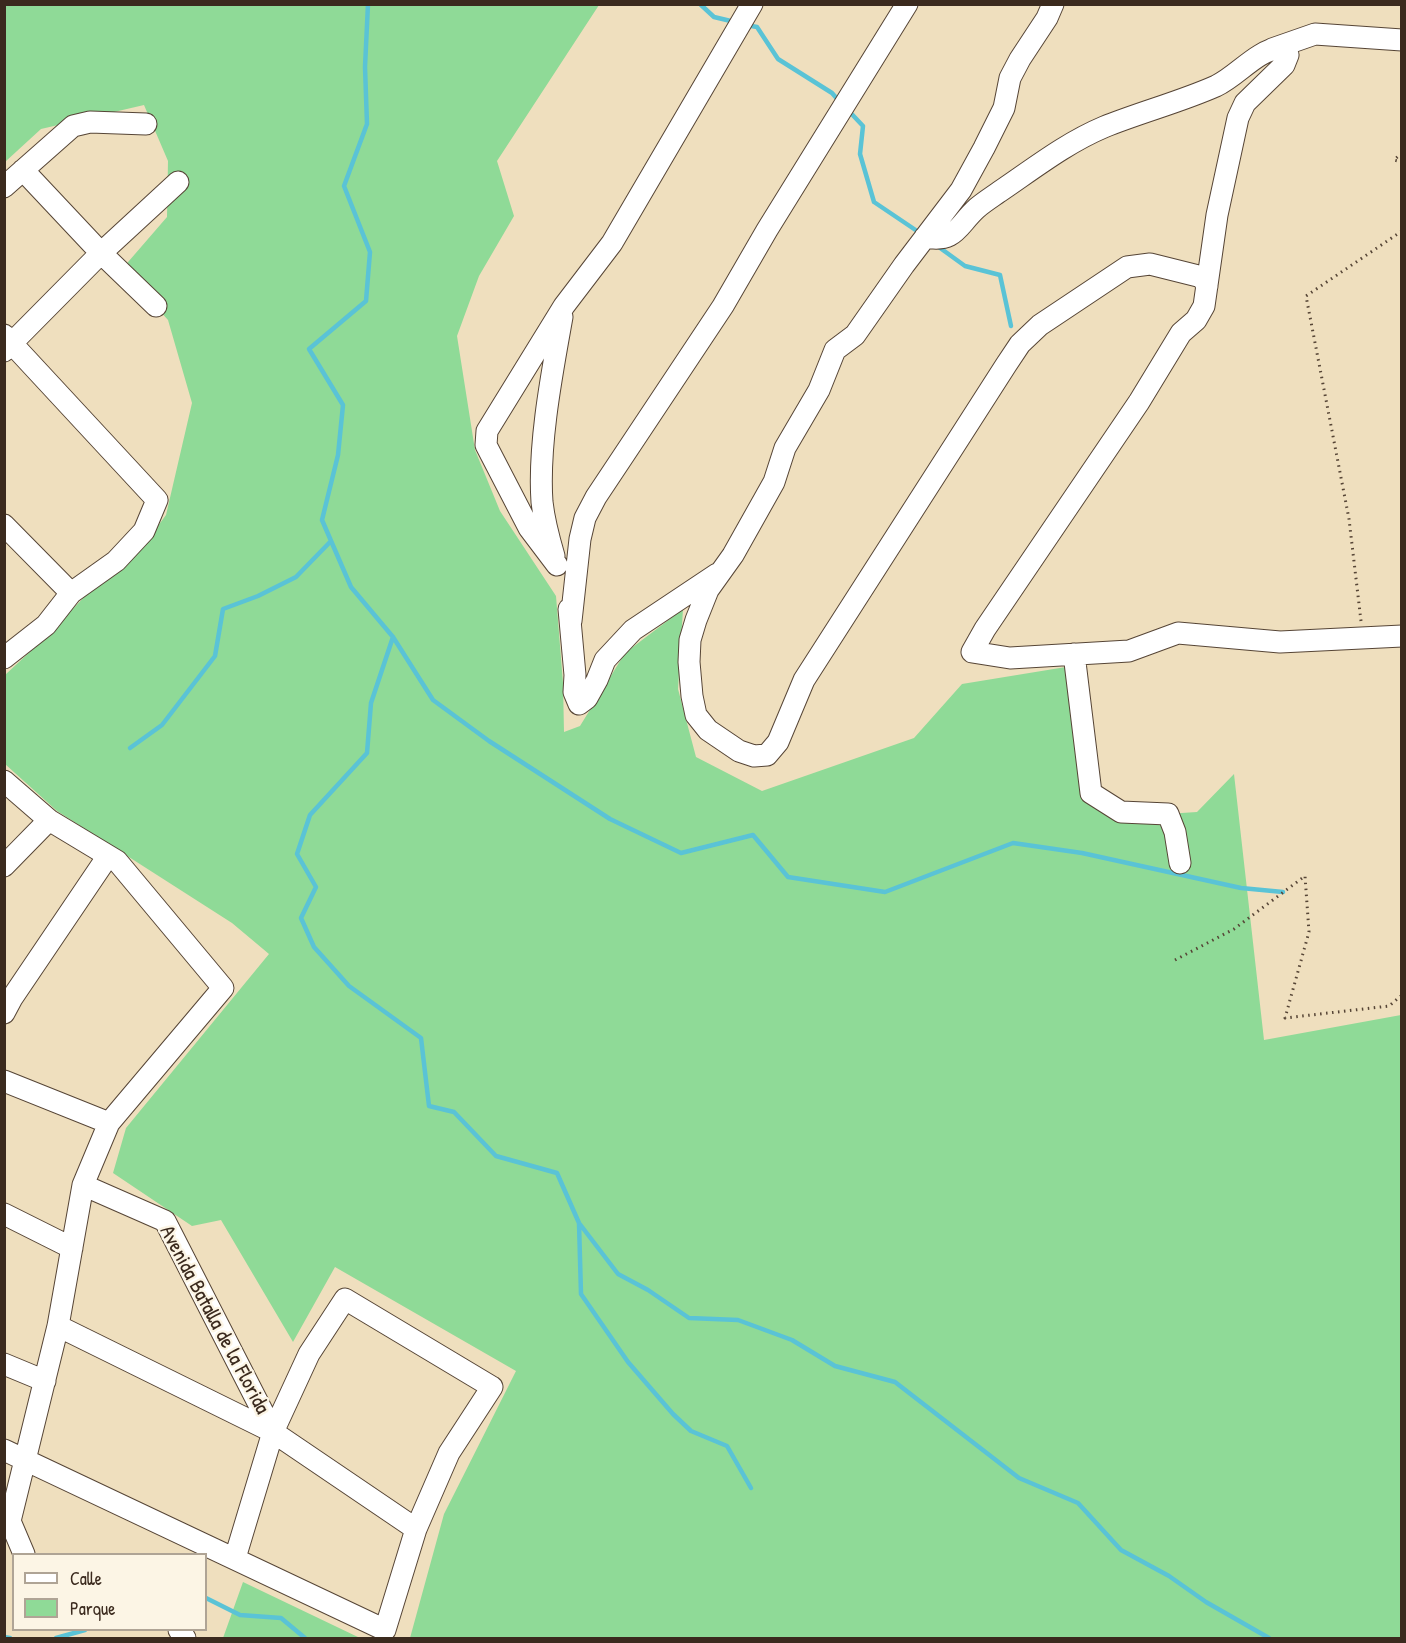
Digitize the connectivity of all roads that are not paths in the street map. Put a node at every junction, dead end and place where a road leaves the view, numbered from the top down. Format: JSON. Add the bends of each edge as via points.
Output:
{"nodes":[{"id":1,"x":752,"y":4,"type":"edge"},
{"id":2,"x":907,"y":4,"type":"edge"},
{"id":3,"x":1053,"y":4,"type":"edge"},
{"id":4,"x":1401,"y":40,"type":"edge"},
{"id":5,"x":1272,"y":49,"type":"junction"},
{"id":6,"x":146,"y":124,"type":"dead end"},
{"id":7,"x":23,"y":170,"type":"junction"},
{"id":8,"x":178,"y":182,"type":"dead end"},
{"id":9,"x":4,"y":187,"type":"edge"},
{"id":10,"x":925,"y":237,"type":"junction"},
{"id":11,"x":101,"y":253,"type":"junction"},
{"id":12,"x":1207,"y":286,"type":"junction"},
{"id":13,"x":156,"y":306,"type":"dead end"},
{"id":14,"x":564,"y":306,"type":"junction"},
{"id":15,"x":7,"y":344,"type":"edge"},
{"id":16,"x":4,"y":525,"type":"edge"},
{"id":17,"x":557,"y":565,"type":"junction"},
{"id":18,"x":722,"y":570,"type":"junction"},
{"id":19,"x":71,"y":593,"type":"junction"},
{"id":20,"x":571,"y":621,"type":"junction"},
{"id":21,"x":1401,"y":636,"type":"edge"},
{"id":22,"x":1074,"y":654,"type":"junction"},
{"id":23,"x":4,"y":658,"type":"edge"},
{"id":24,"x":4,"y":781,"type":"edge"},
{"id":25,"x":49,"y":820,"type":"junction"},
{"id":26,"x":108,"y":856,"type":"junction"},
{"id":27,"x":1180,"y":863,"type":"dead end"},
{"id":28,"x":4,"y":866,"type":"edge"},
{"id":29,"x":4,"y":1013,"type":"edge"},
{"id":30,"x":4,"y":1081,"type":"edge"},
{"id":31,"x":109,"y":1123,"type":"junction"},
{"id":32,"x":83,"y":1185,"type":"junction"},
{"id":33,"x":4,"y":1214,"type":"edge"},
{"id":34,"x":72,"y":1248,"type":"junction"},
{"id":35,"x":58,"y":1326,"type":"junction"},
{"id":36,"x":4,"y":1364,"type":"edge"},
{"id":37,"x":45,"y":1381,"type":"junction"},
{"id":38,"x":273,"y":1432,"type":"junction"},
{"id":39,"x":4,"y":1450,"type":"edge"},
{"id":40,"x":26,"y":1459,"type":"junction"},
{"id":41,"x":416,"y":1529,"type":"junction"},
{"id":42,"x":24,"y":1553,"type":"edge"},
{"id":43,"x":235,"y":1558,"type":"junction"}],
"edges":[{"from":1,"to":14,"type":"street","via":[[612,243]]},
{"from":2,"to":20,"type":"street","via":[[723,306],[596,497],[580,539]]},
{"from":3,"to":10,"type":"street","via":[[1010,78],[1004,108],[962,190]]},
{"from":4,"to":5,"type":"street","via":[[1315,34]]},
{"from":5,"to":10,"type":"street","via":[[1219,84],[1102,128],[1049,157],[977,208],[949,236],[940,240]]},
{"from":5,"to":12,"type":"street","via":[[1282,47],[1288,54],[1284,64],[1245,103],[1238,118],[1217,215]]},
{"from":6,"to":7,"type":"street","via":[[90,122],[73,126]]},
{"from":7,"to":9,"type":"street"},
{"from":7,"to":11,"type":"street"},
{"from":8,"to":11,"type":"street","via":[[154,192]]},
{"from":10,"to":18,"type":"street","via":[[855,335],[835,350],[819,390],[785,448],[774,482]]},
{"from":11,"to":13,"type":"street"},
{"from":11,"to":15,"type":"street"},
{"from":12,"to":18,"type":"street","via":[[1202,277],[1188,272],[1150,264],[1127,267],[1040,325],[1020,344],[804,680],[778,742],[767,755],[738,752],[708,730],[696,715],[690,678],[690,640],[708,590]]},
{"from":12,"to":22,"type":"street","via":[[1204,306],[1196,320],[1181,333],[972,652],[1010,658]]},
{"from":14,"to":17,"type":"street","via":[[543,456],[542,502]]},
{"from":14,"to":17,"type":"street","via":[[487,431],[486,445],[529,528]]},
{"from":15,"to":19,"type":"street","via":[[157,500],[144,531],[116,561]]},
{"from":16,"to":19,"type":"street"},
{"from":17,"to":20,"type":"street","via":[[566,583]]},
{"from":18,"to":20,"type":"street","via":[[633,630],[604,660],[587,698],[579,704],[574,692]]},
{"from":19,"to":23,"type":"street","via":[[46,624]]},
{"from":21,"to":22,"type":"street","via":[[1280,642],[1178,633],[1129,651]]},
{"from":22,"to":27,"type":"street","via":[[1091,793],[1121,812],[1168,814]]},
{"from":24,"to":25,"type":"street"},
{"from":25,"to":26,"type":"street"},
{"from":25,"to":28,"type":"street"},
{"from":26,"to":29,"type":"street"},
{"from":26,"to":31,"type":"street","via":[[117,861],[223,988]]},
{"from":30,"to":31,"type":"street"},
{"from":31,"to":32,"type":"street"},
{"from":32,"to":34,"type":"street"},
{"from":32,"to":38,"type":"street","name":"Avenida Batalla de la Florida","via":[[165,1221]]},
{"from":33,"to":34,"type":"street"},
{"from":34,"to":35,"type":"street"},
{"from":35,"to":37,"type":"street"},
{"from":35,"to":38,"type":"street"},
{"from":36,"to":37,"type":"street"},
{"from":37,"to":40,"type":"street"},
{"from":38,"to":41,"type":"street"},
{"from":38,"to":41,"type":"street","via":[[309,1354],[345,1299],[492,1387],[449,1453]]},
{"from":38,"to":43,"type":"street"},
{"from":39,"to":40,"type":"street"},
{"from":40,"to":42,"type":"street","via":[[10,1521]]},
{"from":40,"to":43,"type":"street"},
{"from":41,"to":43,"type":"street","via":[[385,1630]]}]}
